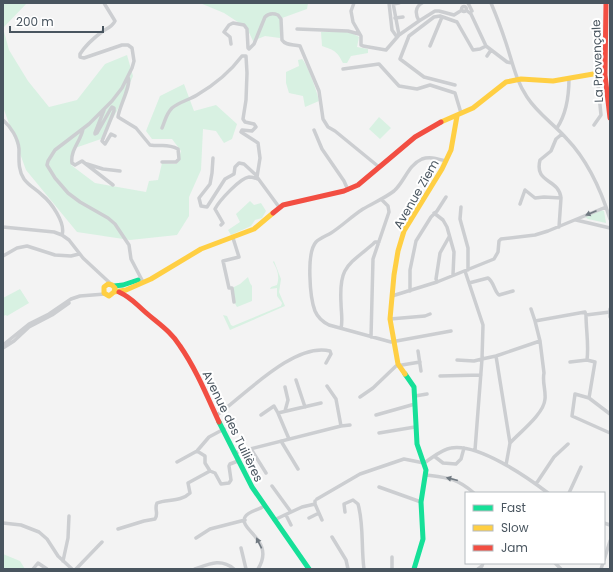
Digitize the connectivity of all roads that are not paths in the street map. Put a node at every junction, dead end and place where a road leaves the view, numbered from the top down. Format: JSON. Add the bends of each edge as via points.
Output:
{"nodes":[{"id":1,"x":104,"y":3,"type":"edge"},
{"id":2,"x":354,"y":3,"type":"edge"},
{"id":3,"x":392,"y":3,"type":"edge"},
{"id":4,"x":399,"y":3,"type":"edge"},
{"id":5,"x":422,"y":3,"type":"edge"},
{"id":6,"x":468,"y":3,"type":"edge"},
{"id":7,"x":491,"y":3,"type":"edge"},
{"id":8,"x":606,"y":3,"type":"edge"},
{"id":9,"x":464,"y":8,"type":"edge"},
{"id":10,"x":472,"y":11,"type":"dead end"},
{"id":11,"x":403,"y":17,"type":"dead end"},
{"id":12,"x":442,"y":17,"type":"junction"},
{"id":13,"x":396,"y":18,"type":"junction"},
{"id":14,"x":419,"y":21,"type":"junction"},
{"id":15,"x":297,"y":29,"type":"dead end"},
{"id":16,"x":359,"y":34,"type":"junction"},
{"id":17,"x":398,"y":36,"type":"junction"},
{"id":18,"x":232,"y":44,"type":"dead end"},
{"id":19,"x":430,"y":46,"type":"dead end"},
{"id":20,"x":486,"y":46,"type":"junction"},
{"id":21,"x":491,"y":50,"type":"junction"},
{"id":22,"x":487,"y":56,"type":"dead end"},
{"id":23,"x":512,"y":63,"type":"junction"},
{"id":24,"x":343,"y":69,"type":"dead end"},
{"id":25,"x":598,"y":73,"type":"joint"},
{"id":26,"x":128,"y":77,"type":"junction"},
{"id":27,"x":568,"y":78,"type":"junction"},
{"id":28,"x":517,"y":79,"type":"junction"},
{"id":29,"x":455,"y":85,"type":"dead end"},
{"id":30,"x":104,"y":108,"type":"junction"},
{"id":31,"x":459,"y":114,"type":"junction"},
{"id":32,"x":610,"y":118,"type":"edge"},
{"id":33,"x":3,"y":120,"type":"edge"},
{"id":34,"x":446,"y":120,"type":"junction"},
{"id":35,"x":594,"y":125,"type":"dead end"},
{"id":36,"x":456,"y":126,"type":"junction"},
{"id":37,"x":162,"y":128,"type":"dead end"},
{"id":38,"x":557,"y":128,"type":"junction"},
{"id":39,"x":83,"y":129,"type":"junction"},
{"id":40,"x":314,"y":130,"type":"dead end"},
{"id":41,"x":562,"y":134,"type":"junction"},
{"id":42,"x":115,"y":136,"type":"dead end"},
{"id":43,"x":213,"y":158,"type":"dead end"},
{"id":44,"x":162,"y":162,"type":"dead end"},
{"id":45,"x":446,"y":162,"type":"junction"},
{"id":46,"x":87,"y":164,"type":"junction"},
{"id":47,"x":379,"y":167,"type":"junction"},
{"id":48,"x":120,"y":171,"type":"dead end"},
{"id":49,"x":258,"y":177,"type":"junction"},
{"id":50,"x":113,"y":185,"type":"dead end"},
{"id":51,"x":348,"y":190,"type":"junction"},
{"id":52,"x":446,"y":197,"type":"dead end"},
{"id":53,"x":560,"y":198,"type":"junction"},
{"id":54,"x":381,"y":199,"type":"junction"},
{"id":55,"x":520,"y":204,"type":"dead end"},
{"id":56,"x":280,"y":207,"type":"junction"},
{"id":57,"x":461,"y":207,"type":"dead end"},
{"id":58,"x":606,"y":207,"type":"junction"},
{"id":59,"x":434,"y":213,"type":"junction"},
{"id":60,"x":610,"y":219,"type":"edge"},
{"id":61,"x":576,"y":220,"type":"junction"},
{"id":62,"x":221,"y":225,"type":"dead end"},
{"id":63,"x":3,"y":227,"type":"edge"},
{"id":64,"x":559,"y":227,"type":"junction"},
{"id":65,"x":610,"y":228,"type":"edge"},
{"id":66,"x":62,"y":235,"type":"junction"},
{"id":67,"x":449,"y":237,"type":"junction"},
{"id":68,"x":233,"y":238,"type":"junction"},
{"id":69,"x":378,"y":242,"type":"junction"},
{"id":70,"x":79,"y":254,"type":"junction"},
{"id":71,"x":3,"y":256,"type":"edge"},
{"id":72,"x":466,"y":270,"type":"junction"},
{"id":73,"x":453,"y":275,"type":"junction"},
{"id":74,"x":103,"y":278,"type":"junction"},
{"id":75,"x":143,"y":280,"type":"junction"},
{"id":76,"x":436,"y":282,"type":"junction"},
{"id":77,"x":469,"y":284,"type":"junction"},
{"id":78,"x":112,"y":285,"type":"junction"},
{"id":79,"x":123,"y":285,"type":"junction"},
{"id":80,"x":104,"y":289,"type":"junction"},
{"id":81,"x":128,"y":289,"type":"junction"},
{"id":82,"x":410,"y":291,"type":"junction"},
{"id":83,"x":513,"y":291,"type":"dead end"},
{"id":84,"x":116,"y":292,"type":"junction"},
{"id":85,"x":392,"y":296,"type":"junction"},
{"id":86,"x":131,"y":298,"type":"junction"},
{"id":87,"x":234,"y":302,"type":"dead end"},
{"id":88,"x":532,"y":310,"type":"dead end"},
{"id":89,"x":610,"y":311,"type":"edge"},
{"id":90,"x":430,"y":314,"type":"dead end"},
{"id":91,"x":586,"y":315,"type":"junction"},
{"id":92,"x":610,"y":317,"type":"edge"},
{"id":93,"x":390,"y":319,"type":"junction"},
{"id":94,"x":535,"y":321,"type":"junction"},
{"id":95,"x":341,"y":328,"type":"junction"},
{"id":96,"x":451,"y":331,"type":"dead end"},
{"id":97,"x":371,"y":337,"type":"junction"},
{"id":98,"x":540,"y":341,"type":"junction"},
{"id":99,"x":394,"y":342,"type":"junction"},
{"id":100,"x":3,"y":347,"type":"edge"},
{"id":101,"x":418,"y":351,"type":"dead end"},
{"id":102,"x":496,"y":356,"type":"junction"},
{"id":103,"x":482,"y":359,"type":"junction"},
{"id":104,"x":457,"y":360,"type":"dead end"},
{"id":105,"x":587,"y":360,"type":"junction"},
{"id":106,"x":420,"y":362,"type":"junction"},
{"id":107,"x":570,"y":362,"type":"dead end"},
{"id":108,"x":326,"y":363,"type":"dead end"},
{"id":109,"x":399,"y":366,"type":"junction"},
{"id":110,"x":422,"y":371,"type":"dead end"},
{"id":111,"x":481,"y":375,"type":"junction"},
{"id":112,"x":440,"y":376,"type":"dead end"},
{"id":113,"x":296,"y":380,"type":"dead end"},
{"id":114,"x":327,"y":386,"type":"dead end"},
{"id":115,"x":284,"y":387,"type":"dead end"},
{"id":116,"x":427,"y":394,"type":"dead end"},
{"id":117,"x":415,"y":396,"type":"junction"},
{"id":118,"x":360,"y":397,"type":"dead end"},
{"id":119,"x":589,"y":398,"type":"junction"},
{"id":120,"x":320,"y":403,"type":"dead end"},
{"id":121,"x":415,"y":404,"type":"junction"},
{"id":122,"x":305,"y":406,"type":"junction"},
{"id":123,"x":285,"y":410,"type":"junction"},
{"id":124,"x":278,"y":413,"type":"junction"},
{"id":125,"x":610,"y":414,"type":"edge"},
{"id":126,"x":217,"y":415,"type":"junction"},
{"id":127,"x":261,"y":415,"type":"dead end"},
{"id":128,"x":376,"y":415,"type":"dead end"},
{"id":129,"x":350,"y":425,"type":"dead end"},
{"id":130,"x":341,"y":426,"type":"junction"},
{"id":131,"x":415,"y":427,"type":"junction"},
{"id":132,"x":224,"y":429,"type":"junction"},
{"id":133,"x":379,"y":433,"type":"dead end"},
{"id":134,"x":610,"y":433,"type":"edge"},
{"id":135,"x":289,"y":439,"type":"junction"},
{"id":136,"x":281,"y":442,"type":"junction"},
{"id":137,"x":510,"y":443,"type":"junction"},
{"id":138,"x":568,"y":444,"type":"dead end"},
{"id":139,"x":464,"y":448,"type":"junction"},
{"id":140,"x":251,"y":449,"type":"junction"},
{"id":141,"x":475,"y":450,"type":"junction"},
{"id":142,"x":197,"y":451,"type":"junction"},
{"id":143,"x":234,"y":453,"type":"junction"},
{"id":144,"x":434,"y":456,"type":"junction"},
{"id":145,"x":238,"y":461,"type":"junction"},
{"id":146,"x":177,"y":462,"type":"dead end"},
{"id":147,"x":424,"y":463,"type":"junction"},
{"id":148,"x":506,"y":465,"type":"junction"},
{"id":149,"x":581,"y":467,"type":"dead end"},
{"id":150,"x":298,"y":469,"type":"dead end"},
{"id":151,"x":210,"y":471,"type":"junction"},
{"id":152,"x":266,"y":473,"type":"dead end"},
{"id":153,"x":426,"y":475,"type":"junction"},
{"id":154,"x":536,"y":484,"type":"junction"},
{"id":155,"x":272,"y":486,"type":"dead end"},
{"id":156,"x":380,"y":487,"type":"dead end"},
{"id":157,"x":473,"y":492,"type":"edge"},
{"id":158,"x":547,"y":492,"type":"edge"},
{"id":159,"x":569,"y":492,"type":"edge"},
{"id":160,"x":316,"y":501,"type":"junction"},
{"id":161,"x":421,"y":502,"type":"junction"},
{"id":162,"x":264,"y":506,"type":"junction"},
{"id":163,"x":291,"y":512,"type":"junction"},
{"id":164,"x":319,"y":512,"type":"junction"},
{"id":165,"x":345,"y":512,"type":"dead end"},
{"id":166,"x":286,"y":515,"type":"junction"},
{"id":167,"x":69,"y":516,"type":"dead end"},
{"id":168,"x":309,"y":518,"type":"dead end"},
{"id":169,"x":244,"y":520,"type":"junction"},
{"id":170,"x":274,"y":520,"type":"junction"},
{"id":171,"x":322,"y":520,"type":"dead end"},
{"id":172,"x":3,"y":523,"type":"edge"},
{"id":173,"x":291,"y":525,"type":"dead end"},
{"id":174,"x":118,"y":529,"type":"dead end"},
{"id":175,"x":332,"y":536,"type":"dead end"},
{"id":176,"x":196,"y":538,"type":"dead end"},
{"id":177,"x":610,"y":541,"type":"edge"},
{"id":178,"x":102,"y":542,"type":"dead end"},
{"id":179,"x":241,"y":548,"type":"dead end"},
{"id":180,"x":392,"y":557,"type":"dead end"},
{"id":181,"x":605,"y":557,"type":"edge"},
{"id":182,"x":63,"y":560,"type":"junction"},
{"id":183,"x":33,"y":569,"type":"edge"},
{"id":184,"x":47,"y":569,"type":"edge"},
{"id":185,"x":72,"y":569,"type":"edge"},
{"id":186,"x":76,"y":569,"type":"edge"},
{"id":187,"x":195,"y":569,"type":"edge"},
{"id":188,"x":234,"y":569,"type":"edge"},
{"id":189,"x":246,"y":569,"type":"edge"},
{"id":190,"x":258,"y":569,"type":"edge"},
{"id":191,"x":309,"y":569,"type":"edge"},
{"id":192,"x":348,"y":569,"type":"edge"},
{"id":193,"x":364,"y":569,"type":"edge"},
{"id":194,"x":392,"y":569,"type":"edge"},
{"id":195,"x":414,"y":569,"type":"edge"}],
"edges":[{"from":1,"to":26,"type":"street","via":[[115,21],[83,50],[80,56],[84,58],[128,45],[132,48],[134,61]]},
{"from":2,"to":16,"type":"street","via":[[351,11]]},
{"from":3,"to":4,"type":"street"},
{"from":3,"to":13,"type":"street"},
{"from":3,"to":17,"type":"street","via":[[392,30]]},
{"from":5,"to":14,"type":"street","via":[[416,8]]},
{"from":6,"to":10,"type":"street"},
{"from":7,"to":23,"type":"street"},
{"from":8,"to":32,"type":"main road","name":"La Provençale","via":[[604,64]]},
{"from":9,"to":14,"type":"street","via":[[454,15],[438,10]]},
{"from":9,"to":20,"type":"street","via":[[471,14]]},
{"from":11,"to":13,"type":"street"},
{"from":12,"to":19,"type":"street"},
{"from":12,"to":20,"type":"street","via":[[457,22],[473,50]]},
{"from":12,"to":29,"type":"street","via":[[434,17],[409,36],[400,59],[424,77]]},
{"from":13,"to":17,"type":"street"},
{"from":14,"to":17,"type":"street"},
{"from":15,"to":16,"type":"street","via":[[348,31]]},
{"from":16,"to":17,"type":"street","via":[[361,45],[384,50]]},
{"from":18,"to":47,"type":"street","via":[[230,37],[224,32],[233,22],[247,28],[249,49],[254,44],[265,17],[268,14],[278,15],[281,19],[283,42],[300,46],[319,91],[321,110],[328,127]]},
{"from":20,"to":21,"type":"street"},
{"from":21,"to":22,"type":"street"},
{"from":21,"to":23,"type":"street"},
{"from":23,"to":28,"type":"street"},
{"from":24,"to":31,"type":"street","via":[[379,64],[399,86],[417,88],[430,85],[455,93]]},
{"from":25,"to":27,"type":"main road"},
{"from":25,"to":35,"type":"street","via":[[598,95],[602,115]]},
{"from":26,"to":30,"type":"street"},
{"from":26,"to":44,"type":"street","via":[[130,81],[118,117],[136,128],[150,145],[167,145],[178,150],[179,159],[176,162]]},
{"from":27,"to":28,"type":"main road","via":[[550,81]]},
{"from":27,"to":38,"type":"street","via":[[568,101]]},
{"from":28,"to":31,"type":"main road","via":[[503,84],[476,106]]},
{"from":28,"to":38,"type":"street","via":[[535,108]]},
{"from":30,"to":39,"type":"street"},
{"from":30,"to":42,"type":"street","via":[[95,133],[97,134],[112,107],[114,111],[103,143],[106,143],[111,134]]},
{"from":31,"to":34,"type":"main road"},
{"from":31,"to":36,"type":"main road","name":"Avenue Ziem"},
{"from":33,"to":66,"type":"street","via":[[18,144],[21,174],[57,214],[63,230]]},
{"from":34,"to":36,"type":"street"},
{"from":34,"to":47,"type":"main road","via":[[426,129]]},
{"from":36,"to":45,"type":"main road","name":"Avenue Ziem"},
{"from":37,"to":49,"type":"street","via":[[168,114],[177,104],[197,95],[224,76],[244,55],[247,73],[243,120],[256,127],[252,131],[241,132],[258,143]]},
{"from":38,"to":41,"type":"street"},
{"from":39,"to":46,"type":"street","via":[[71,161],[75,165],[80,161]]},
{"from":39,"to":75,"type":"street","via":[[55,150],[47,165],[68,193],[115,224],[129,245],[131,259]]},
{"from":40,"to":51,"type":"street","via":[[322,149]]},
{"from":41,"to":53,"type":"street","via":[[556,139],[550,153],[540,160],[539,166],[541,174],[559,188]]},
{"from":41,"to":58,"type":"street","via":[[590,170]]},
{"from":43,"to":49,"type":"street","via":[[210,184],[199,198],[201,206],[207,207],[225,179],[234,174],[239,163],[244,164]]},
{"from":45,"to":54,"type":"street","via":[[430,158],[418,161],[398,187]]},
{"from":45,"to":85,"type":"main road","name":"Avenue Ziem","via":[[404,231],[396,260]]},
{"from":46,"to":48,"type":"street"},
{"from":46,"to":50,"type":"street","via":[[90,169]]},
{"from":47,"to":51,"type":"main road"},
{"from":49,"to":56,"type":"street"},
{"from":49,"to":62,"type":"street","via":[[246,178],[225,195],[215,209],[223,223]]},
{"from":51,"to":56,"type":"main road"},
{"from":52,"to":59,"type":"street"},
{"from":53,"to":55,"type":"street","via":[[535,198],[525,190]]},
{"from":53,"to":64,"type":"street"},
{"from":54,"to":69,"type":"street","via":[[388,206],[389,212]]},
{"from":54,"to":95,"type":"street","via":[[318,240],[312,247],[310,292],[315,311],[321,321]]},
{"from":56,"to":68,"type":"main road","via":[[257,228]]},
{"from":57,"to":72,"type":"street","via":[[460,219],[468,248]]},
{"from":58,"to":60,"type":"street"},
{"from":58,"to":61,"type":"street","one_way":true},
{"from":59,"to":67,"type":"street","via":[[445,222]]},
{"from":59,"to":82,"type":"street","via":[[416,243],[410,270]]},
{"from":61,"to":64,"type":"street"},
{"from":61,"to":65,"type":"street"},
{"from":63,"to":66,"type":"street"},
{"from":64,"to":72,"type":"street","via":[[535,235],[500,240],[496,258]]},
{"from":66,"to":70,"type":"street"},
{"from":67,"to":73,"type":"street","via":[[454,252]]},
{"from":67,"to":76,"type":"street","via":[[440,253]]},
{"from":68,"to":75,"type":"main road","via":[[201,249],[164,272]]},
{"from":68,"to":87,"type":"street","via":[[239,257],[223,261]]},
{"from":69,"to":95,"type":"street","via":[[350,264],[342,275]]},
{"from":69,"to":97,"type":"street","via":[[373,263]]},
{"from":70,"to":71,"type":"street","via":[[55,255],[27,246]]},
{"from":70,"to":74,"type":"street"},
{"from":72,"to":73,"type":"street"},
{"from":72,"to":77,"type":"street"},
{"from":73,"to":76,"type":"street"},
{"from":74,"to":78,"type":"street"},
{"from":74,"to":80,"type":"street"},
{"from":75,"to":79,"type":"main road"},
{"from":75,"to":81,"type":"main road"},
{"from":76,"to":82,"type":"street"},
{"from":77,"to":83,"type":"street","via":[[488,278],[499,295]]},
{"from":77,"to":103,"type":"street","via":[[483,324]]},
{"from":78,"to":79,"type":"main road"},
{"from":78,"to":80,"type":"main road"},
{"from":78,"to":84,"type":"main road"},
{"from":79,"to":81,"type":"main road"},
{"from":80,"to":84,"type":"main road","via":[[110,295]]},
{"from":80,"to":100,"type":"street","via":[[66,302],[29,324]]},
{"from":81,"to":84,"type":"main road"},
{"from":81,"to":86,"type":"main road","name":"Avenue des Tuilières"},
{"from":82,"to":85,"type":"street"},
{"from":84,"to":86,"type":"main road","name":"Avenue des Tuilières"},
{"from":85,"to":93,"type":"main road","name":"Avenue Ziem"},
{"from":86,"to":126,"type":"main road","name":"Avenue des Tuilières","via":[[180,345]]},
{"from":88,"to":94,"type":"street"},
{"from":89,"to":91,"type":"street"},
{"from":89,"to":92,"type":"street"},
{"from":90,"to":93,"type":"street"},
{"from":91,"to":94,"type":"street","via":[[585,312]]},
{"from":91,"to":105,"type":"street","via":[[589,350]]},
{"from":93,"to":99,"type":"main road","name":"Avenue Ziem"},
{"from":94,"to":98,"type":"street"},
{"from":95,"to":97,"type":"street"},
{"from":96,"to":99,"type":"street"},
{"from":97,"to":99,"type":"street"},
{"from":98,"to":102,"type":"street"},
{"from":98,"to":137,"type":"street","via":[[545,400],[539,413]]},
{"from":99,"to":109,"type":"main road","name":"Avenue Ziem"},
{"from":101,"to":106,"type":"street"},
{"from":102,"to":103,"type":"street"},
{"from":102,"to":137,"type":"street"},
{"from":103,"to":104,"type":"street"},
{"from":103,"to":111,"type":"street"},
{"from":105,"to":107,"type":"street"},
{"from":105,"to":119,"type":"street","via":[[595,362]]},
{"from":106,"to":109,"type":"street"},
{"from":106,"to":110,"type":"street"},
{"from":108,"to":126,"type":"street","via":[[331,354],[326,350],[306,352],[291,359]]},
{"from":109,"to":117,"type":"main road","name":"Avenue Ziem","via":[[413,383]]},
{"from":109,"to":118,"type":"street"},
{"from":111,"to":112,"type":"street"},
{"from":111,"to":141,"type":"street"},
{"from":113,"to":122,"type":"street"},
{"from":114,"to":130,"type":"street","via":[[336,399]]},
{"from":115,"to":123,"type":"street","via":[[288,400]]},
{"from":116,"to":117,"type":"street"},
{"from":117,"to":121,"type":"main road","name":"Avenue Ziem"},
{"from":119,"to":125,"type":"street"},
{"from":119,"to":134,"type":"street","via":[[575,394],[572,416]]},
{"from":120,"to":122,"type":"street"},
{"from":121,"to":128,"type":"street"},
{"from":121,"to":131,"type":"main road","name":"Avenue Ziem"},
{"from":122,"to":123,"type":"street"},
{"from":123,"to":124,"type":"street"},
{"from":124,"to":127,"type":"street","via":[[274,406]]},
{"from":124,"to":135,"type":"street"},
{"from":126,"to":132,"type":"main road","name":"Avenue des Tuilières"},
{"from":129,"to":130,"type":"street"},
{"from":130,"to":135,"type":"street"},
{"from":131,"to":133,"type":"street"},
{"from":131,"to":147,"type":"main road","name":"Avenue Ziem","via":[[417,444]]},
{"from":132,"to":142,"type":"street","via":[[209,438]]},
{"from":132,"to":143,"type":"main road","name":"Avenue des Tuilières"},
{"from":135,"to":136,"type":"street"},
{"from":136,"to":140,"type":"street"},
{"from":136,"to":150,"type":"street"},
{"from":137,"to":148,"type":"street"},
{"from":138,"to":154,"type":"street","via":[[554,456]]},
{"from":139,"to":141,"type":"street"},
{"from":139,"to":144,"type":"street","via":[[449,448]]},
{"from":139,"to":144,"type":"street","via":[[461,459],[456,464],[443,463]]},
{"from":140,"to":143,"type":"street"},
{"from":140,"to":152,"type":"street"},
{"from":141,"to":148,"type":"street"},
{"from":142,"to":146,"type":"street"},
{"from":142,"to":151,"type":"street","via":[[205,456],[205,463]]},
{"from":143,"to":145,"type":"main road","name":"Avenue des Tuilières"},
{"from":144,"to":147,"type":"street"},
{"from":145,"to":151,"type":"street","via":[[229,466],[229,483],[221,484],[215,473]]},
{"from":145,"to":162,"type":"main road","name":"Avenue des Tuilières"},
{"from":147,"to":153,"type":"main road","name":"Avenue Ziem"},
{"from":147,"to":160,"type":"street","via":[[404,459],[356,475]]},
{"from":148,"to":154,"type":"street"},
{"from":149,"to":159,"type":"street"},
{"from":151,"to":174,"type":"street","via":[[188,483],[188,495],[157,504],[155,519]]},
{"from":157,"to":153,"type":"street","one_way":true,"via":[[455,480]]},
{"from":153,"to":161,"type":"main road","name":"Avenue Ziem"},
{"from":154,"to":158,"type":"street"},
{"from":155,"to":163,"type":"street"},
{"from":156,"to":161,"type":"street"},
{"from":160,"to":163,"type":"street"},
{"from":160,"to":164,"type":"street"},
{"from":161,"to":195,"type":"main road","name":"Avenue Ziem","via":[[423,537]]},
{"from":162,"to":169,"type":"street","via":[[245,516]]},
{"from":162,"to":170,"type":"main road","name":"Avenue des Tuilières"},
{"from":163,"to":166,"type":"street"},
{"from":164,"to":168,"type":"street"},
{"from":164,"to":171,"type":"street"},
{"from":165,"to":193,"type":"street","via":[[346,502],[353,500],[358,504],[362,518]]},
{"from":166,"to":170,"type":"street"},
{"from":166,"to":173,"type":"street"},
{"from":167,"to":182,"type":"street"},
{"from":169,"to":176,"type":"street","via":[[210,529]]},
{"from":190,"to":169,"type":"street","one_way":true,"via":[[263,560],[262,547]]},
{"from":170,"to":191,"type":"main road","name":"Avenue des Tuilières"},
{"from":172,"to":182,"type":"street","via":[[21,525],[39,532]]},
{"from":175,"to":192,"type":"street","via":[[346,560]]},
{"from":177,"to":181,"type":"street"},
{"from":178,"to":186,"type":"street"},
{"from":179,"to":189,"type":"street"},
{"from":180,"to":194,"type":"street"},
{"from":182,"to":185,"type":"street"},
{"from":183,"to":184,"type":"street","via":[[38,563]]},
{"from":187,"to":188,"type":"street","via":[[217,562]]}]}
